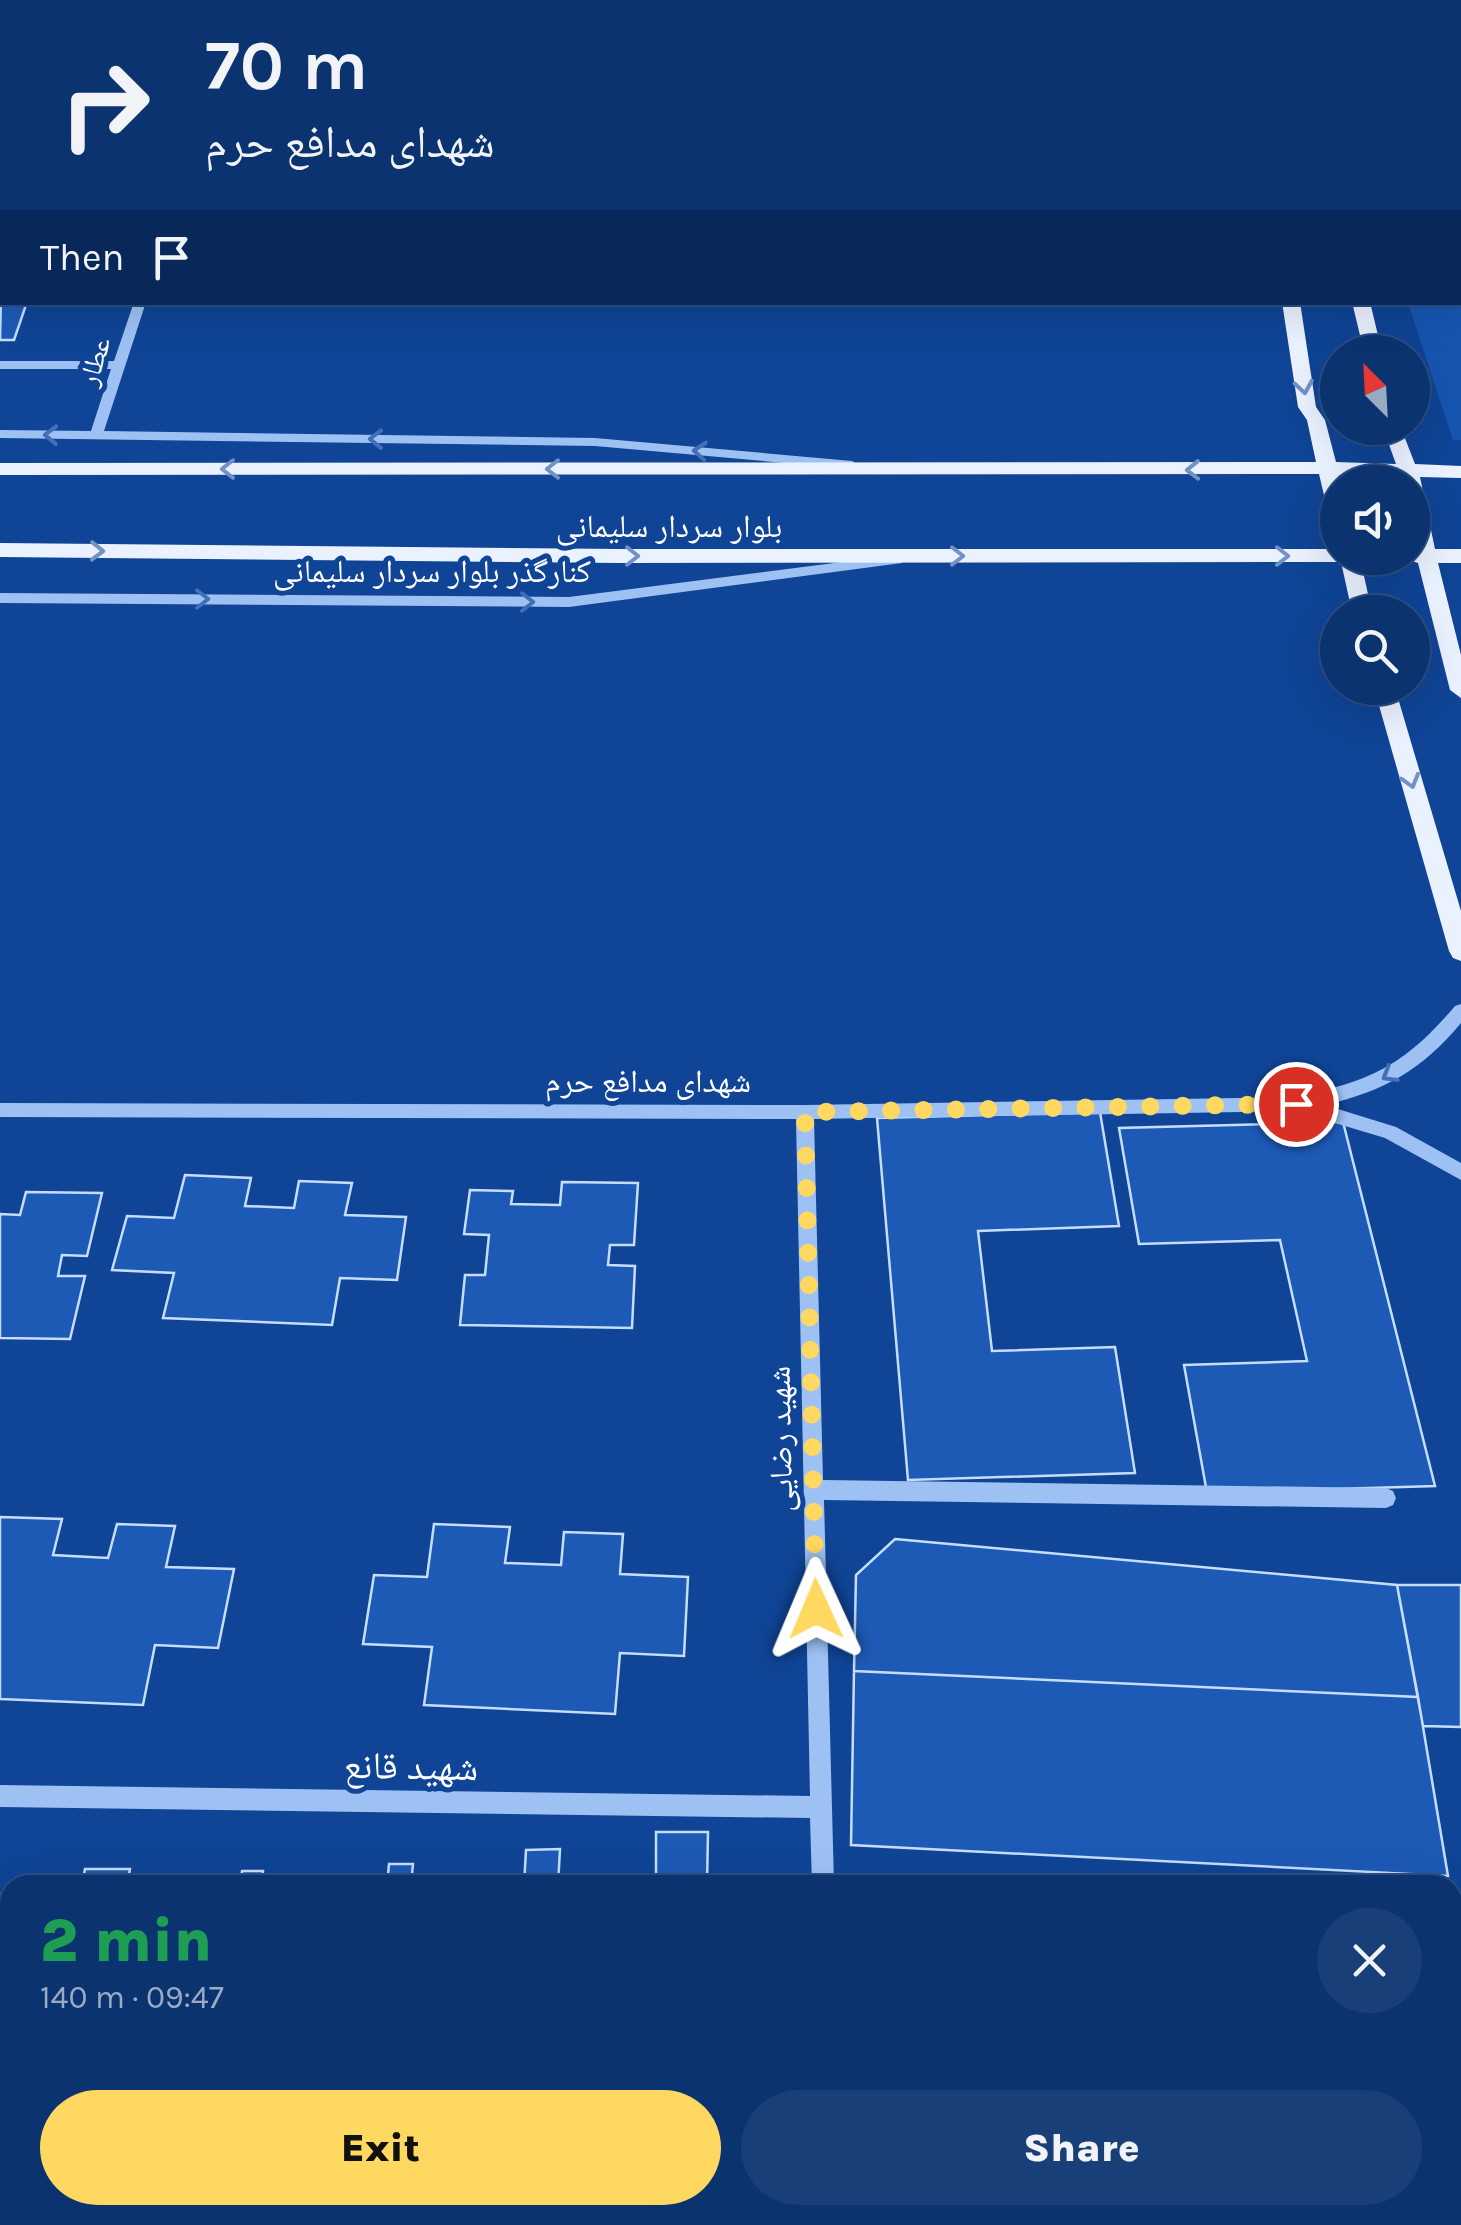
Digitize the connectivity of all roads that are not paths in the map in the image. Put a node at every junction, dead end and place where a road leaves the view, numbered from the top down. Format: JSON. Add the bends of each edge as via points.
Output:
{"nodes":[{"id":1,"x":139,"y":305,"type":"edge"},
{"id":2,"x":1291,"y":305,"type":"edge"},
{"id":3,"x":1363,"y":305,"type":"edge"},
{"id":4,"x":1369,"y":335,"type":"edge"},
{"id":5,"x":0,"y":365,"type":"edge"},
{"id":6,"x":119,"y":365,"type":"junction"},
{"id":7,"x":0,"y":434,"type":"edge"},
{"id":8,"x":96,"y":435,"type":"junction"},
{"id":9,"x":1324,"y":465,"type":"edge"},
{"id":10,"x":1320,"y":468,"type":"edge"},
{"id":11,"x":0,"y":469,"type":"edge"},
{"id":12,"x":902,"y":469,"type":"junction"},
{"id":13,"x":1461,"y":472,"type":"edge"},
{"id":14,"x":1430,"y":476,"type":"edge"},
{"id":15,"x":0,"y":550,"type":"edge"},
{"id":16,"x":922,"y":556,"type":"junction"},
{"id":17,"x":1320,"y":556,"type":"edge"},
{"id":18,"x":1430,"y":556,"type":"edge"},
{"id":19,"x":1461,"y":556,"type":"edge"},
{"id":20,"x":1426,"y":575,"type":"edge"},
{"id":21,"x":0,"y":598,"type":"edge"},
{"id":22,"x":1461,"y":690,"type":"edge"},
{"id":23,"x":1389,"y":705,"type":"edge"},
{"id":24,"x":1461,"y":951,"type":"edge"},
{"id":25,"x":1461,"y":1011,"type":"edge"},
{"id":26,"x":1296,"y":1104,"type":"junction"},
{"id":27,"x":0,"y":1110,"type":"edge"},
{"id":28,"x":805,"y":1112,"type":"junction"},
{"id":29,"x":1461,"y":1172,"type":"edge"},
{"id":30,"x":814,"y":1490,"type":"junction"},
{"id":31,"x":1386,"y":1498,"type":"dead end"},
{"id":32,"x":0,"y":1796,"type":"edge"},
{"id":33,"x":821,"y":1807,"type":"junction"},
{"id":34,"x":822,"y":1875,"type":"edge"}],
"edges":[{"from":1,"to":6,"type":"street","name":"عطار"},
{"from":2,"to":9,"type":"main road","one_way":true,"via":[[1307,407]]},
{"from":3,"to":4,"type":"main road"},
{"from":5,"to":6,"type":"street"},
{"from":6,"to":8,"type":"street","name":"عطار"},
{"from":8,"to":7,"type":"street","one_way":true},
{"from":12,"to":8,"type":"street","one_way":true,"via":[[595,442]]},
{"from":10,"to":12,"type":"main road","name":"بلوار سردار سلیمانی","one_way":true},
{"from":12,"to":11,"type":"main road","name":"بلوار سردار سلیمانی","one_way":true},
{"from":13,"to":14,"type":"main road","name":"بلوار سردار سلیمانی"},
{"from":15,"to":16,"type":"main road","name":"بلوار سردار سلیمانی","one_way":true},
{"from":16,"to":17,"type":"main road","name":"بلوار سردار سلیمانی","one_way":true},
{"from":21,"to":16,"type":"street","name":"کنارگذر بلوار سردار سلیمانی","one_way":true,"via":[[570,602]]},
{"from":18,"to":19,"type":"main road"},
{"from":20,"to":22,"type":"main road"},
{"from":23,"to":24,"type":"main road","one_way":true},
{"from":25,"to":26,"type":"street","one_way":true,"via":[[1430,1050],[1362,1092]]},
{"from":26,"to":28,"type":"street","name":"شهدای مدافع حرم"},
{"from":26,"to":29,"type":"street","via":[[1390,1132]]},
{"from":27,"to":28,"type":"street","name":"شهدای مدافع حرم"},
{"from":28,"to":30,"type":"street","name":"شهید رضایی"},
{"from":30,"to":31,"type":"street"},
{"from":30,"to":33,"type":"street","name":"شهید رضایی"},
{"from":32,"to":33,"type":"street","name":"شهید قانع"},
{"from":33,"to":34,"type":"street","name":"شهید رضایی"}]}
